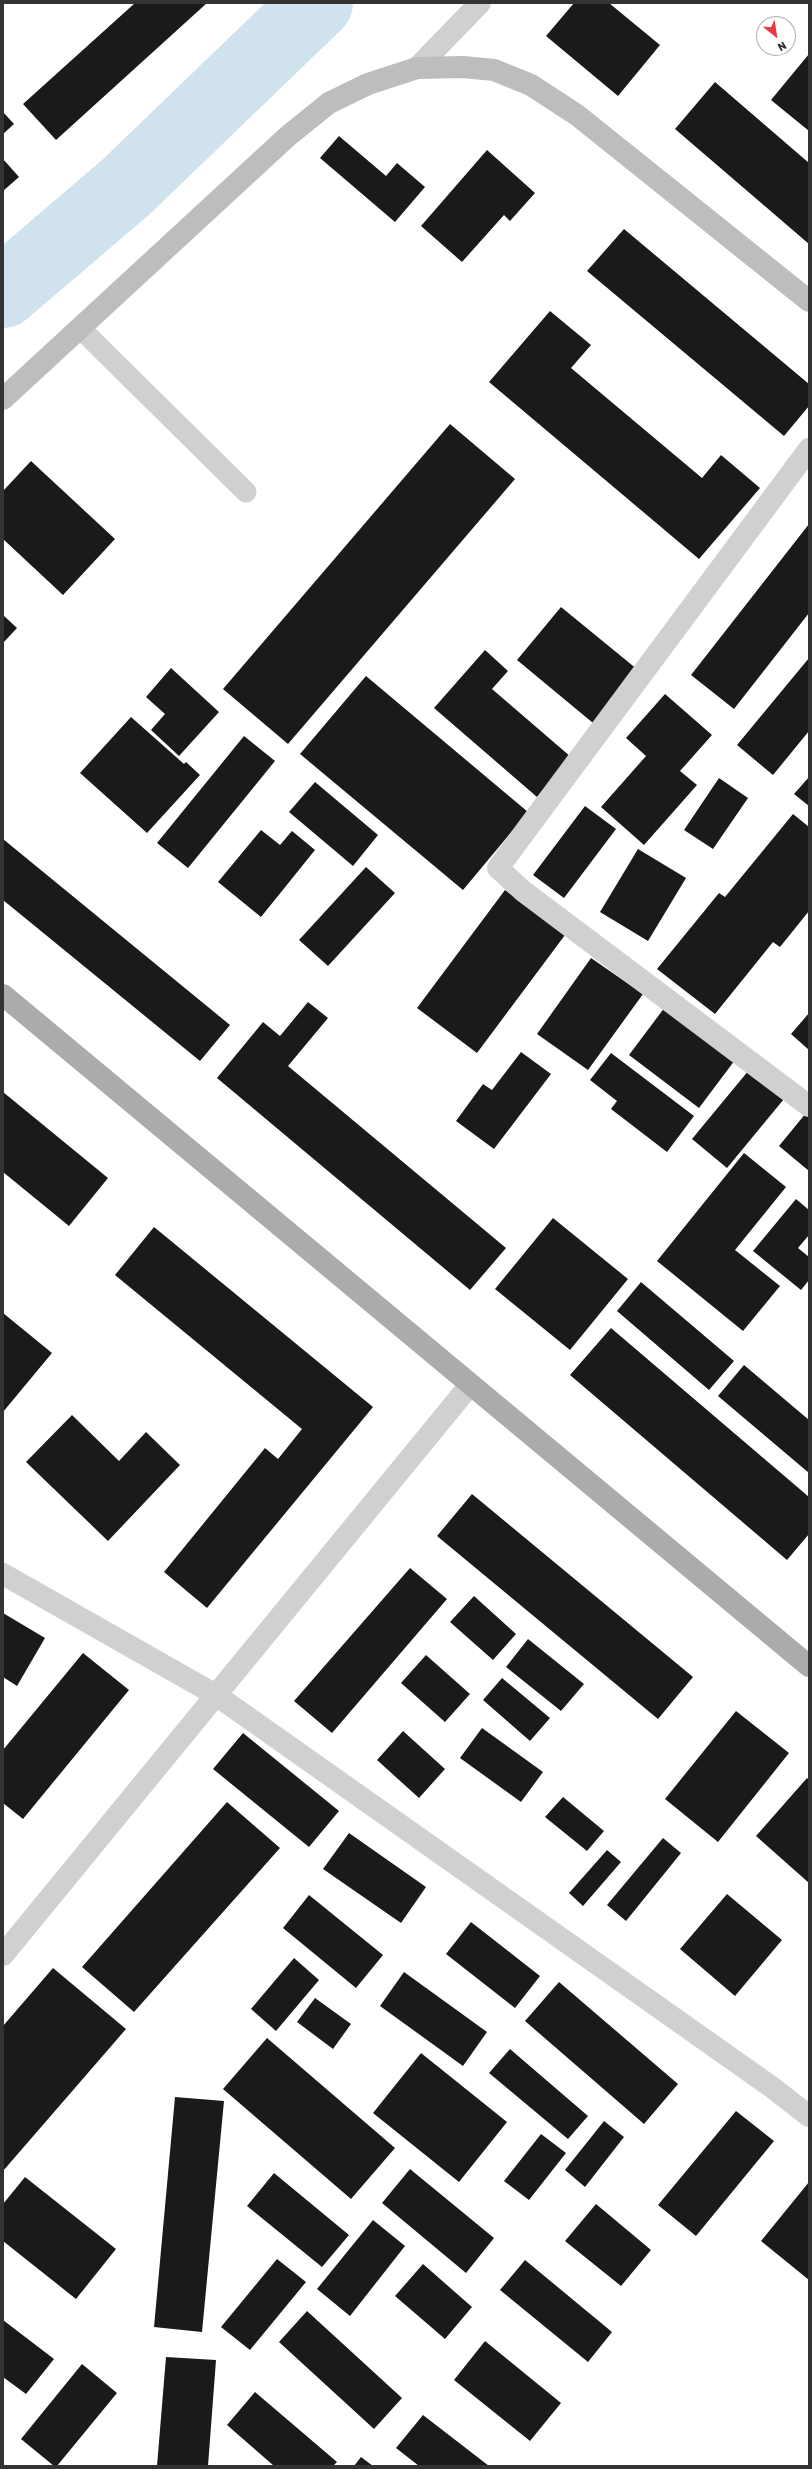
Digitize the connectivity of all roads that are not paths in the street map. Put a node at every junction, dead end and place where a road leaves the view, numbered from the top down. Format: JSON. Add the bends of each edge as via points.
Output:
{"nodes":[{"id":1,"x":480,"y":3,"type":"edge"},
{"id":2,"x":417,"y":68,"type":"junction"},
{"id":3,"x":809,"y":301,"type":"edge"},
{"id":4,"x":80,"y":328,"type":"junction"},
{"id":5,"x":3,"y":399,"type":"edge"},
{"id":6,"x":809,"y":449,"type":"edge"},
{"id":7,"x":246,"y":492,"type":"dead end"},
{"id":8,"x":3,"y":995,"type":"edge"},
{"id":9,"x":809,"y":1106,"type":"edge"},
{"id":10,"x":470,"y":1385,"type":"junction"},
{"id":11,"x":3,"y":1574,"type":"edge"},
{"id":12,"x":809,"y":1666,"type":"edge"},
{"id":13,"x":216,"y":1695,"type":"junction"},
{"id":14,"x":3,"y":1955,"type":"edge"},
{"id":15,"x":809,"y":2116,"type":"edge"}],
"edges":[{"from":1,"to":2,"type":"street"},
{"from":2,"to":3,"type":"main road","via":[[462,67],[494,70],[531,85],[577,115]]},
{"from":2,"to":4,"type":"main road","via":[[368,84],[329,103],[288,136]]},
{"from":4,"to":5,"type":"main road"},
{"from":4,"to":7,"type":"lane"},
{"from":6,"to":9,"type":"street","via":[[498,868],[523,891]]},
{"from":8,"to":10,"type":"main road"},
{"from":10,"to":12,"type":"main road"},
{"from":10,"to":13,"type":"street"},
{"from":11,"to":13,"type":"street"},
{"from":13,"to":14,"type":"street"},
{"from":13,"to":15,"type":"street"}]}
